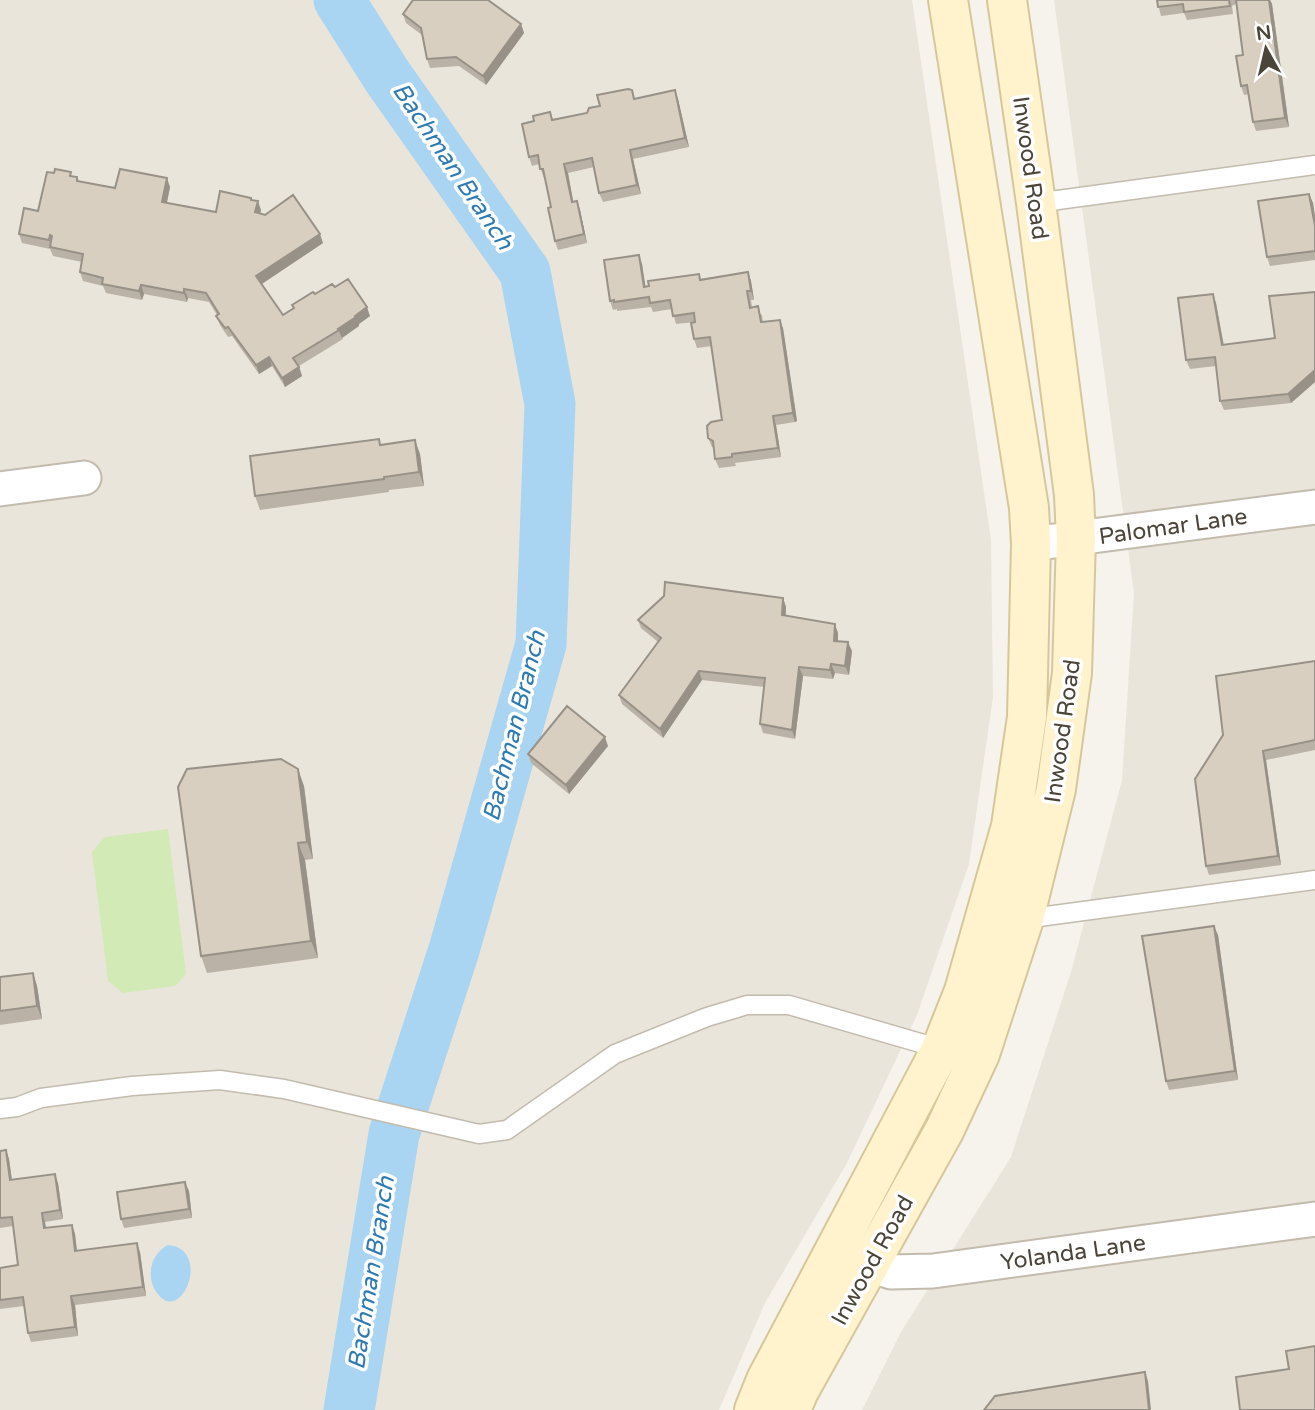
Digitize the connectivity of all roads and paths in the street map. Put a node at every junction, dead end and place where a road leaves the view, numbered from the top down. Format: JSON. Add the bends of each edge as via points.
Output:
{"nodes":[{"id":1,"x":948,"y":0,"type":"edge"},
{"id":2,"x":1007,"y":0,"type":"edge"},
{"id":3,"x":1315,"y":165,"type":"edge"},
{"id":4,"x":1036,"y":203,"type":"junction"},
{"id":5,"x":84,"y":478,"type":"dead end"},
{"id":6,"x":0,"y":489,"type":"edge"},
{"id":7,"x":1315,"y":507,"type":"edge"},
{"id":8,"x":1076,"y":539,"type":"junction"},
{"id":9,"x":1031,"y":544,"type":"junction"},
{"id":10,"x":1315,"y":880,"type":"edge"},
{"id":11,"x":987,"y":911,"type":"junction"},
{"id":12,"x":1024,"y":919,"type":"junction"},
{"id":13,"x":941,"y":1049,"type":"junction"},
{"id":14,"x":0,"y":1109,"type":"edge"},
{"id":15,"x":1315,"y":1219,"type":"edge"},
{"id":16,"x":834,"y":1252,"type":"junction"},
{"id":17,"x":870,"y":1264,"type":"junction"},
{"id":18,"x":754,"y":1410,"type":"edge"},
{"id":19,"x":791,"y":1410,"type":"edge"}],
"edges":[{"from":1,"to":9,"type":"main road","name":"Inwood Road","via":[[1021,453]]},
{"from":2,"to":4,"type":"main road","name":"Inwood Road"},
{"from":3,"to":4,"type":"lane"},
{"from":4,"to":8,"type":"main road","name":"Inwood Road"},
{"from":5,"to":6,"type":"street"},
{"from":7,"to":8,"type":"street","name":"Palomar Lane"},
{"from":8,"to":9,"type":"street","name":"Palomar Lane"},
{"from":8,"to":12,"type":"main road","name":"Inwood Road","via":[[1071,686],[1056,789]]},
{"from":9,"to":11,"type":"main road","name":"Inwood Road","via":[[1027,717],[1011,826]]},
{"from":10,"to":12,"type":"lane"},
{"from":11,"to":12,"type":"main road"},
{"from":11,"to":13,"type":"main road","name":"Inwood Road"},
{"from":12,"to":17,"type":"main road","name":"Inwood Road","via":[[980,1054],[944,1131]]},
{"from":13,"to":14,"type":"lane","via":[[789,1005],[747,1005],[615,1054],[507,1130],[479,1134],[284,1089],[220,1080],[132,1086],[41,1098]]},
{"from":13,"to":16,"type":"main road","name":"Inwood Road"},
{"from":15,"to":17,"type":"street","name":"Yolanda Lane","via":[[933,1270],[891,1272]]},
{"from":16,"to":17,"type":"street","name":"Yolanda Lane"},
{"from":16,"to":18,"type":"main road","name":"Inwood Road"},
{"from":17,"to":19,"type":"main road","name":"Inwood Road"}]}
